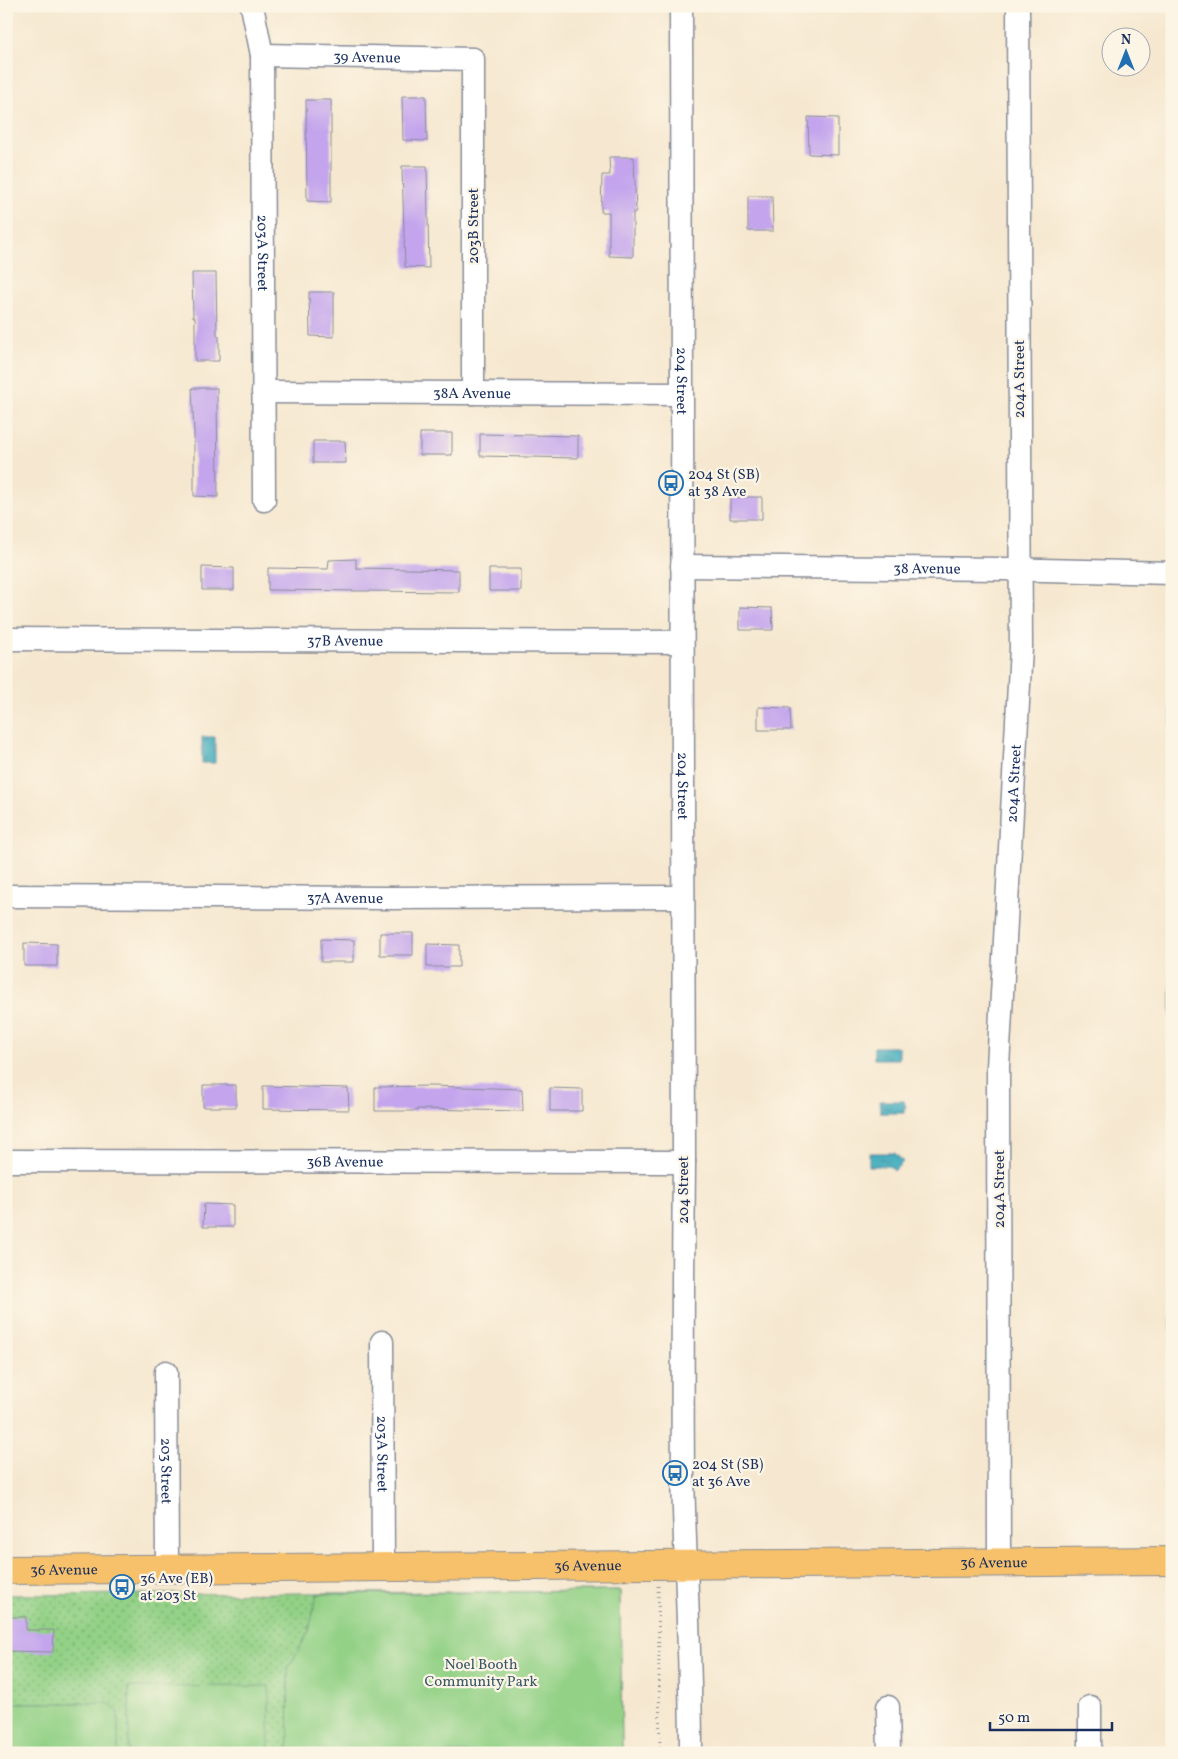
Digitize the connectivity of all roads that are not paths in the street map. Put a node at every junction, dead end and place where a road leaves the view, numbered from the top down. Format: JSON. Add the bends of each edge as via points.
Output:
{"nodes":[{"id":1,"x":252,"y":6,"type":"edge"},
{"id":2,"x":681,"y":6,"type":"edge"},
{"id":3,"x":1018,"y":6,"type":"edge"},
{"id":4,"x":262,"y":55,"type":"junction"},
{"id":5,"x":473,"y":59,"type":"joint"},
{"id":6,"x":263,"y":392,"type":"junction"},
{"id":7,"x":473,"y":392,"type":"junction"},
{"id":8,"x":681,"y":394,"type":"junction"},
{"id":9,"x":264,"y":500,"type":"dead end"},
{"id":10,"x":682,"y":566,"type":"junction"},
{"id":11,"x":1020,"y":570,"type":"junction"},
{"id":12,"x":1172,"y":573,"type":"edge"},
{"id":13,"x":6,"y":639,"type":"edge"},
{"id":14,"x":682,"y":642,"type":"junction"},
{"id":15,"x":6,"y":896,"type":"edge"},
{"id":16,"x":683,"y":898,"type":"junction"},
{"id":17,"x":6,"y":1161,"type":"edge"},
{"id":18,"x":684,"y":1162,"type":"junction"},
{"id":19,"x":382,"y":1342,"type":"dead end"},
{"id":20,"x":166,"y":1372,"type":"dead end"},
{"id":21,"x":1172,"y":1561,"type":"edge"},
{"id":22,"x":999,"y":1562,"type":"junction"},
{"id":23,"x":686,"y":1565,"type":"junction"},
{"id":24,"x":383,"y":1567,"type":"junction"},
{"id":25,"x":167,"y":1569,"type":"junction"},
{"id":26,"x":6,"y":1570,"type":"edge"},
{"id":27,"x":888,"y":1707,"type":"dead end"},
{"id":28,"x":1090,"y":1707,"type":"dead end"},
{"id":29,"x":691,"y":1753,"type":"edge"},
{"id":30,"x":889,"y":1753,"type":"edge"},
{"id":31,"x":1090,"y":1753,"type":"edge"}],
"edges":[{"from":1,"to":4,"type":"street","name":"203A Street"},
{"from":2,"to":8,"type":"street","name":"204 Street"},
{"from":3,"to":11,"type":"street","name":"204A Street"},
{"from":4,"to":5,"type":"street","name":"39 Avenue"},
{"from":4,"to":6,"type":"street","name":"203A Street"},
{"from":5,"to":7,"type":"street","name":"203B Street"},
{"from":6,"to":7,"type":"street","name":"38A Avenue"},
{"from":6,"to":9,"type":"street","name":"203A Street"},
{"from":7,"to":8,"type":"street","name":"38A Avenue"},
{"from":8,"to":10,"type":"street","name":"204 Street"},
{"from":10,"to":11,"type":"street","name":"38 Avenue"},
{"from":10,"to":14,"type":"street","name":"204 Street"},
{"from":11,"to":12,"type":"street","name":"38 Avenue"},
{"from":11,"to":22,"type":"street","name":"204A Street","via":[[1021,648],[998,1067]]},
{"from":13,"to":14,"type":"street","name":"37B Avenue"},
{"from":14,"to":16,"type":"street","name":"204 Street"},
{"from":15,"to":16,"type":"street","name":"37A Avenue"},
{"from":16,"to":18,"type":"street","name":"204 Street"},
{"from":17,"to":18,"type":"street","name":"36B Avenue"},
{"from":18,"to":23,"type":"street","name":"204 Street","via":[[682,1352]]},
{"from":19,"to":24,"type":"street","name":"203A Street"},
{"from":20,"to":25,"type":"street","name":"203 Street"},
{"from":21,"to":22,"type":"main road","name":"36 Avenue"},
{"from":22,"to":23,"type":"main road","name":"36 Avenue"},
{"from":23,"to":24,"type":"main road","name":"36 Avenue"},
{"from":23,"to":29,"type":"street","name":"204 Street"},
{"from":24,"to":25,"type":"main road","name":"36 Avenue"},
{"from":25,"to":26,"type":"main road","name":"36 Avenue"},
{"from":27,"to":30,"type":"street"},
{"from":28,"to":31,"type":"street"}]}
